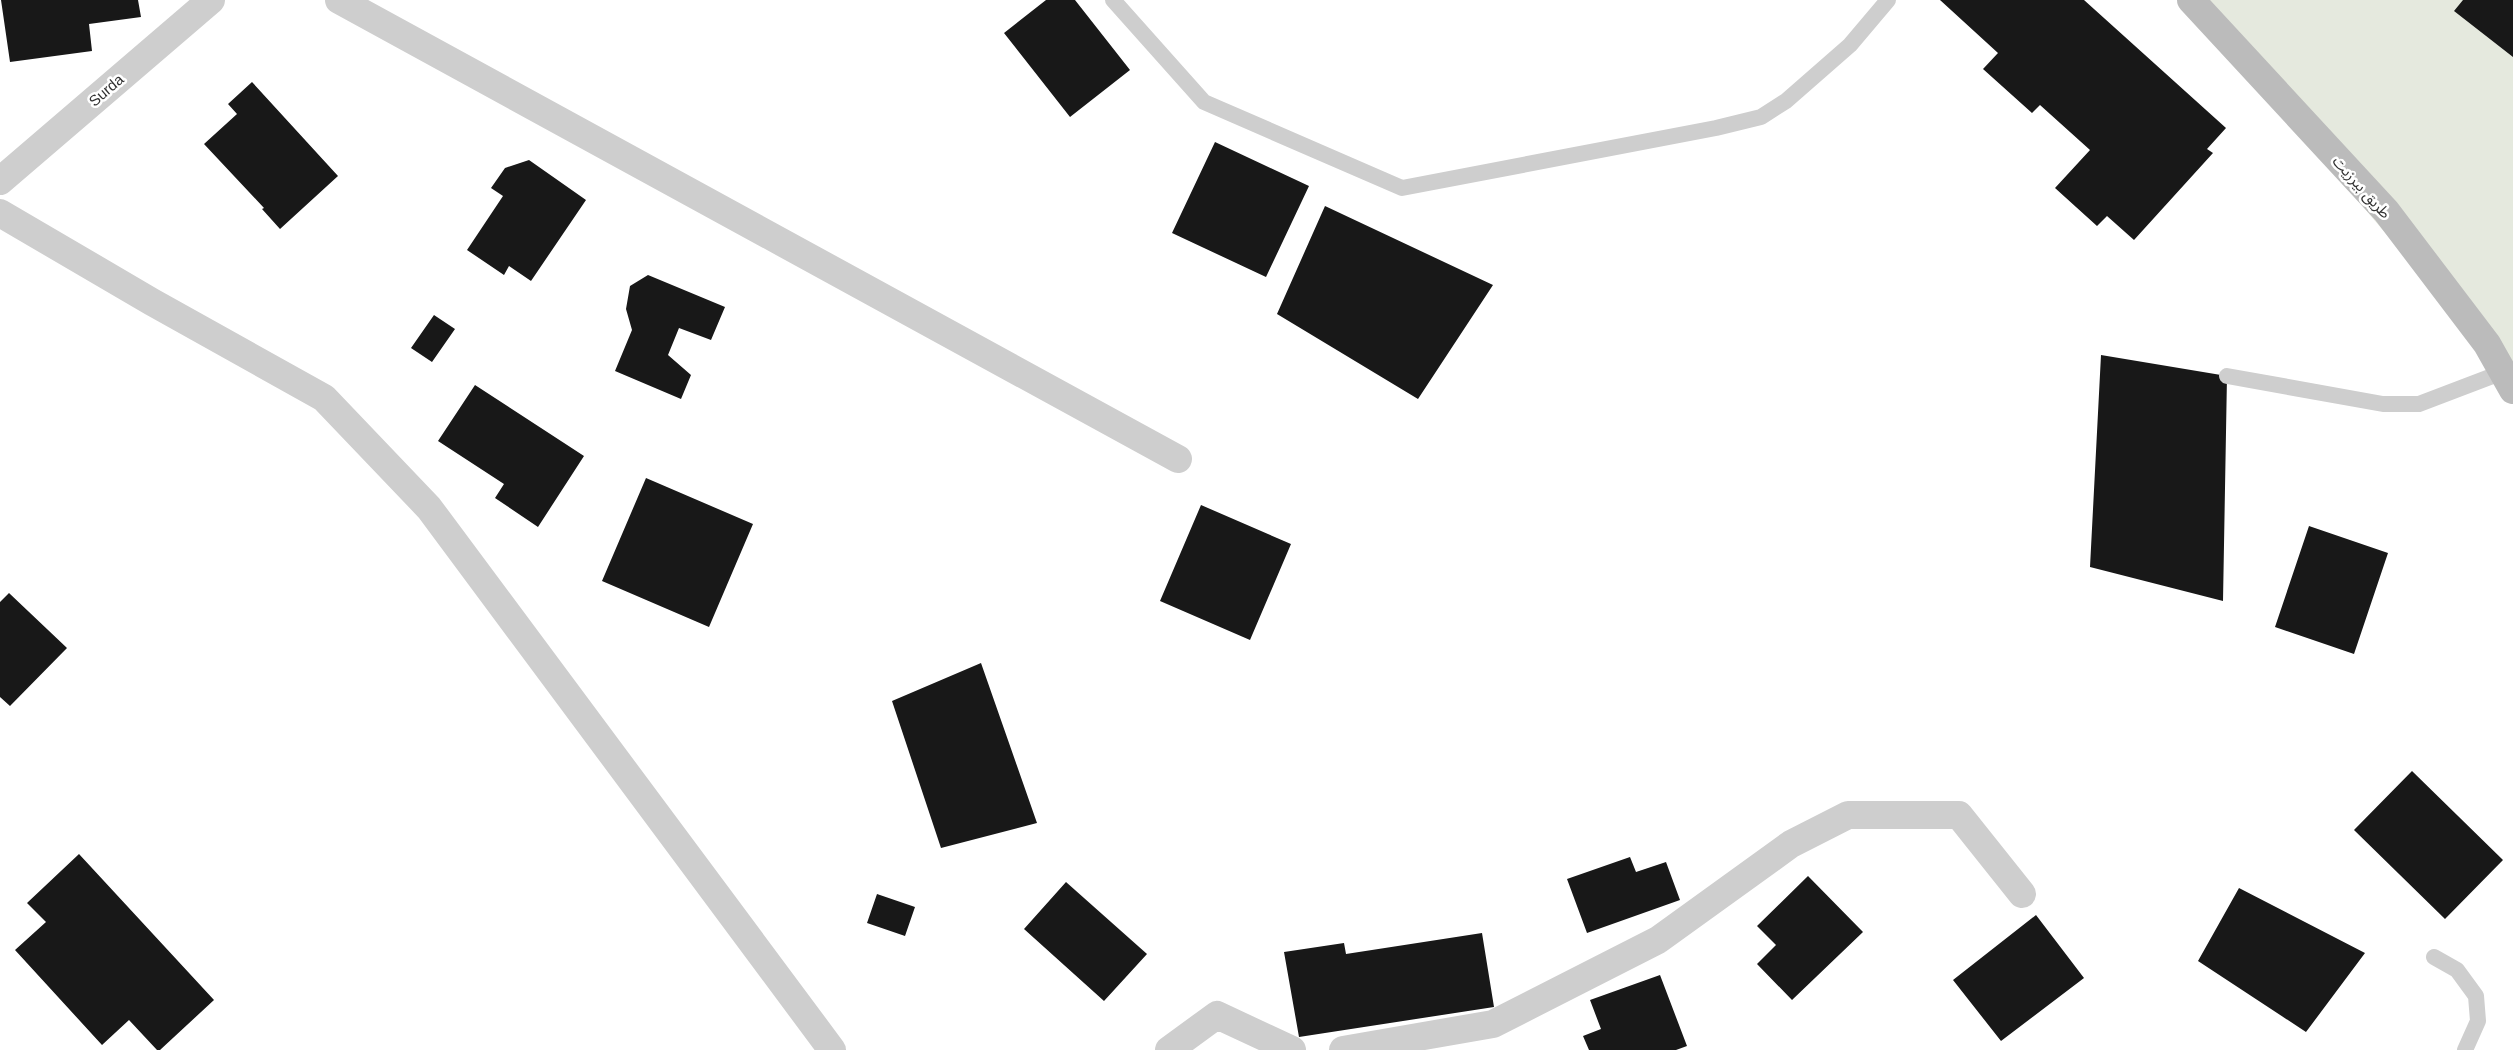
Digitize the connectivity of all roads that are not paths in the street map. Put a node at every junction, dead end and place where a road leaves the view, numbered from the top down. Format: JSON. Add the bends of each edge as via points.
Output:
{"nodes":[{"id":1,"x":211,"y":0,"type":"edge"},
{"id":2,"x":339,"y":0,"type":"edge"},
{"id":3,"x":1113,"y":0,"type":"edge"},
{"id":4,"x":1888,"y":0,"type":"edge"},
{"id":5,"x":2191,"y":0,"type":"edge"},
{"id":6,"x":0,"y":180,"type":"edge"},
{"id":7,"x":0,"y":213,"type":"edge"},
{"id":8,"x":2227,"y":376,"type":"dead end"},
{"id":9,"x":2508,"y":381,"type":"edge"},
{"id":10,"x":1178,"y":459,"type":"dead end"},
{"id":11,"x":2022,"y":894,"type":"dead end"},
{"id":12,"x":2434,"y":957,"type":"dead end"},
{"id":13,"x":832,"y":1050,"type":"edge"},
{"id":14,"x":1169,"y":1050,"type":"edge"},
{"id":15,"x":1292,"y":1050,"type":"edge"},
{"id":16,"x":1343,"y":1050,"type":"edge"},
{"id":17,"x":2465,"y":1050,"type":"edge"}],
"edges":[{"from":1,"to":6,"type":"street","name":"Surda"},
{"from":2,"to":10,"type":"street"},
{"from":3,"to":4,"type":"lane","via":[[1204,102],[1402,188],[1761,118],[1786,101],[1850,45]]},
{"from":5,"to":9,"type":"main road","name":"طريق بيرزيت","via":[[2386,211],[2487,344]]},
{"from":7,"to":13,"type":"street","via":[[324,398],[430,508]]},
{"from":8,"to":9,"type":"lane","via":[[2383,404],[2419,404]]},
{"from":11,"to":16,"type":"street","via":[[1958,815],[1848,816],[1791,844],[1658,940],[1494,1024]]},
{"from":12,"to":17,"type":"lane","via":[[2457,970],[2476,996],[2478,1021]]},
{"from":14,"to":15,"type":"street","via":[[1217,1015]]}]}
